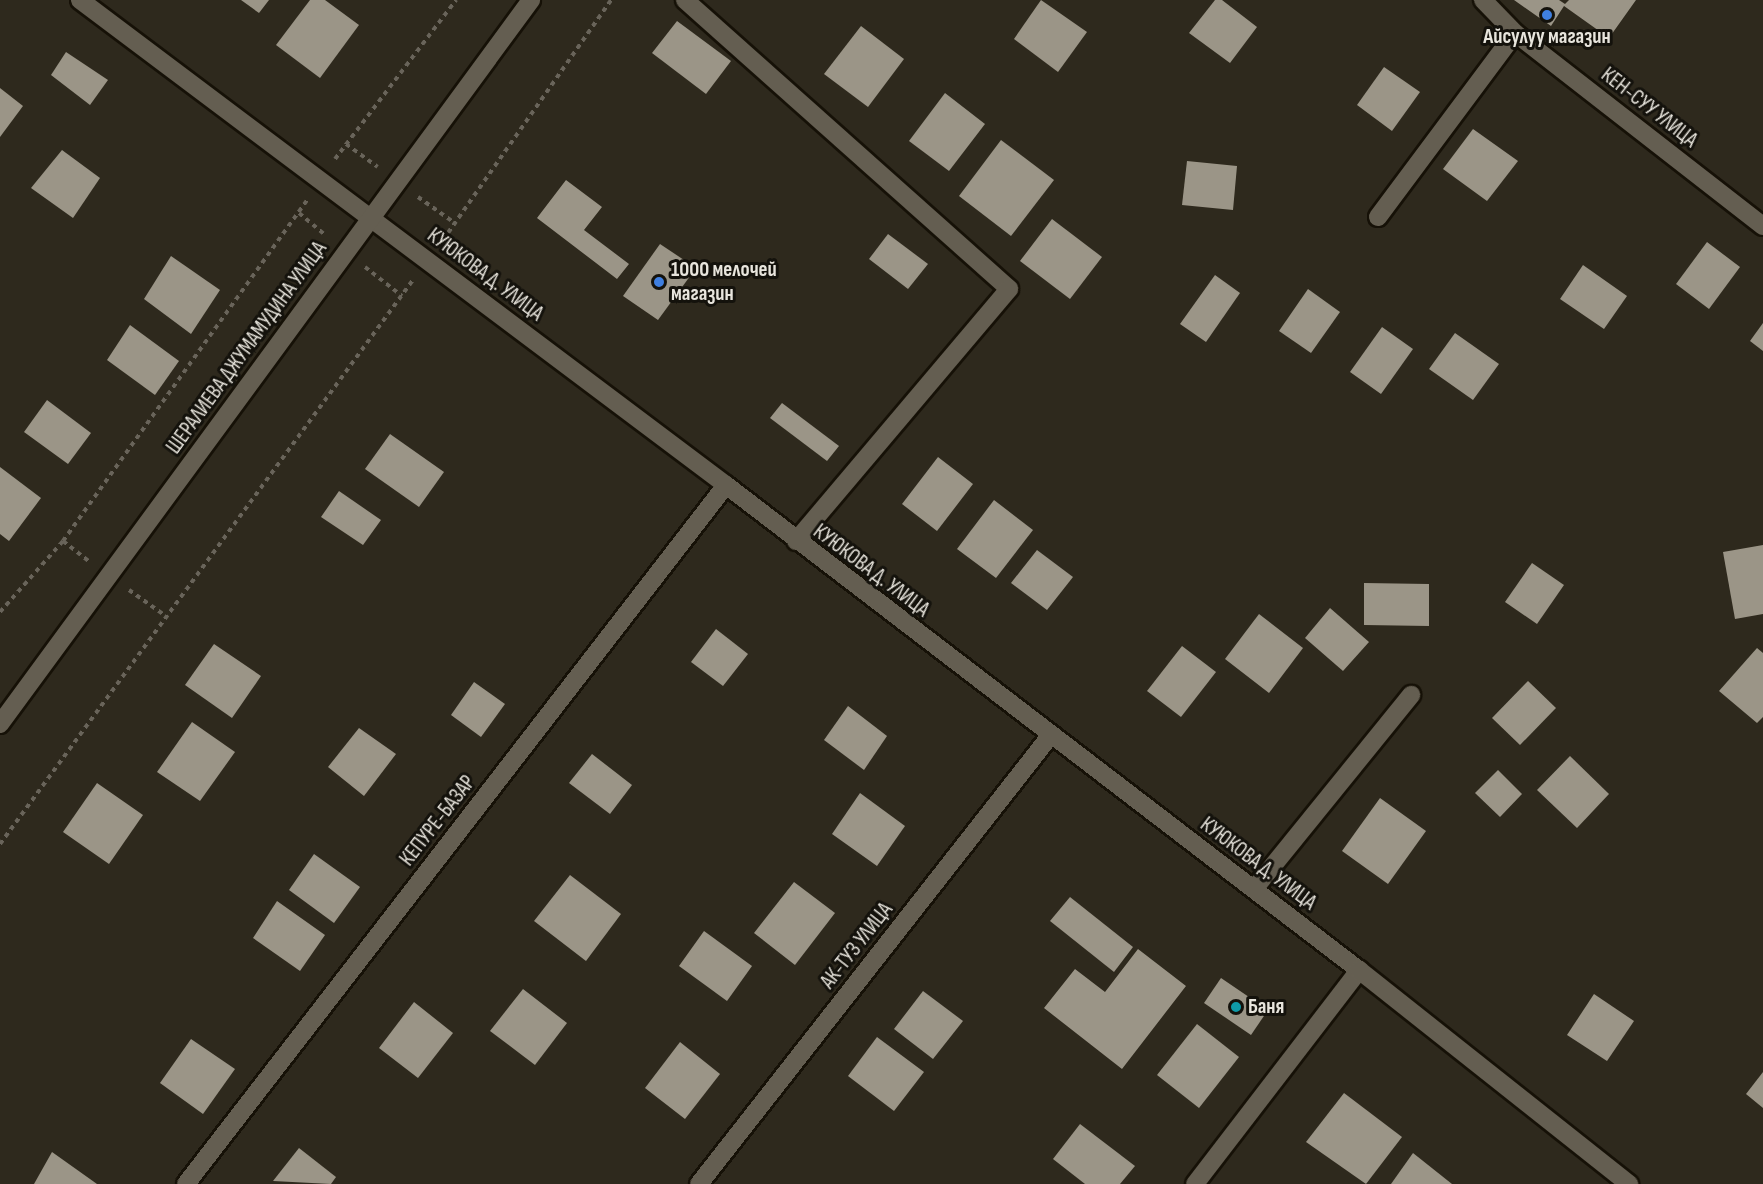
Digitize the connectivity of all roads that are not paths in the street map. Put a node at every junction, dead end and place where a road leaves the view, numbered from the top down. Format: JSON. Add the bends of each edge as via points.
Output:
{"nodes":[{"id":1,"x":80,"y":0,"type":"edge"},
{"id":2,"x":531,"y":0,"type":"edge"},
{"id":3,"x":685,"y":0,"type":"edge"},
{"id":4,"x":1483,"y":0,"type":"edge"},
{"id":5,"x":1515,"y":33,"type":"junction"},
{"id":6,"x":370,"y":217,"type":"junction"},
{"id":7,"x":1378,"y":217,"type":"dead end"},
{"id":8,"x":1763,"y":226,"type":"edge"},
{"id":9,"x":726,"y":485,"type":"junction"},
{"id":10,"x":796,"y":541,"type":"junction"},
{"id":11,"x":1411,"y":695,"type":"dead end"},
{"id":12,"x":0,"y":723,"type":"edge"},
{"id":13,"x":1050,"y":736,"type":"junction"},
{"id":14,"x":1254,"y":889,"type":"junction"},
{"id":15,"x":1359,"y":970,"type":"junction"},
{"id":16,"x":186,"y":1184,"type":"edge"},
{"id":17,"x":699,"y":1184,"type":"edge"},
{"id":18,"x":1195,"y":1184,"type":"edge"},
{"id":19,"x":1629,"y":1184,"type":"edge"}],
"edges":[{"from":1,"to":6,"type":"street","name":"КУЮКОВА Д. УЛИЦА"},
{"from":2,"to":6,"type":"street","name":"ШЕРАЛИЕВА ДЖУМАМУДИНА УЛИЦА"},
{"from":3,"to":10,"type":"street","via":[[1009,289]]},
{"from":4,"to":5,"type":"street","name":"КЕН-СУУ УЛИЦА"},
{"from":5,"to":7,"type":"street"},
{"from":5,"to":8,"type":"street","name":"КЕН-СУУ УЛИЦА"},
{"from":6,"to":9,"type":"street","name":"КУЮКОВА Д. УЛИЦА"},
{"from":6,"to":12,"type":"street","name":"ШЕРАЛИЕВА ДЖУМАМУДИНА УЛИЦА"},
{"from":9,"to":10,"type":"street","name":"КУЮКОВА Д. УЛИЦА"},
{"from":9,"to":16,"type":"street","name":"КЕПУРЕ-БАЗАР"},
{"from":10,"to":13,"type":"street","name":"КУЮКОВА Д. УЛИЦА"},
{"from":11,"to":14,"type":"street"},
{"from":13,"to":14,"type":"street","name":"КУЮКОВА Д. УЛИЦА"},
{"from":13,"to":17,"type":"street","name":"АК-ТУЗ УЛИЦА"},
{"from":14,"to":15,"type":"street","name":"КУЮКОВА Д. УЛИЦА"},
{"from":15,"to":18,"type":"street"},
{"from":15,"to":19,"type":"street","name":"КУЮКОВА Д. УЛИЦА"}]}
